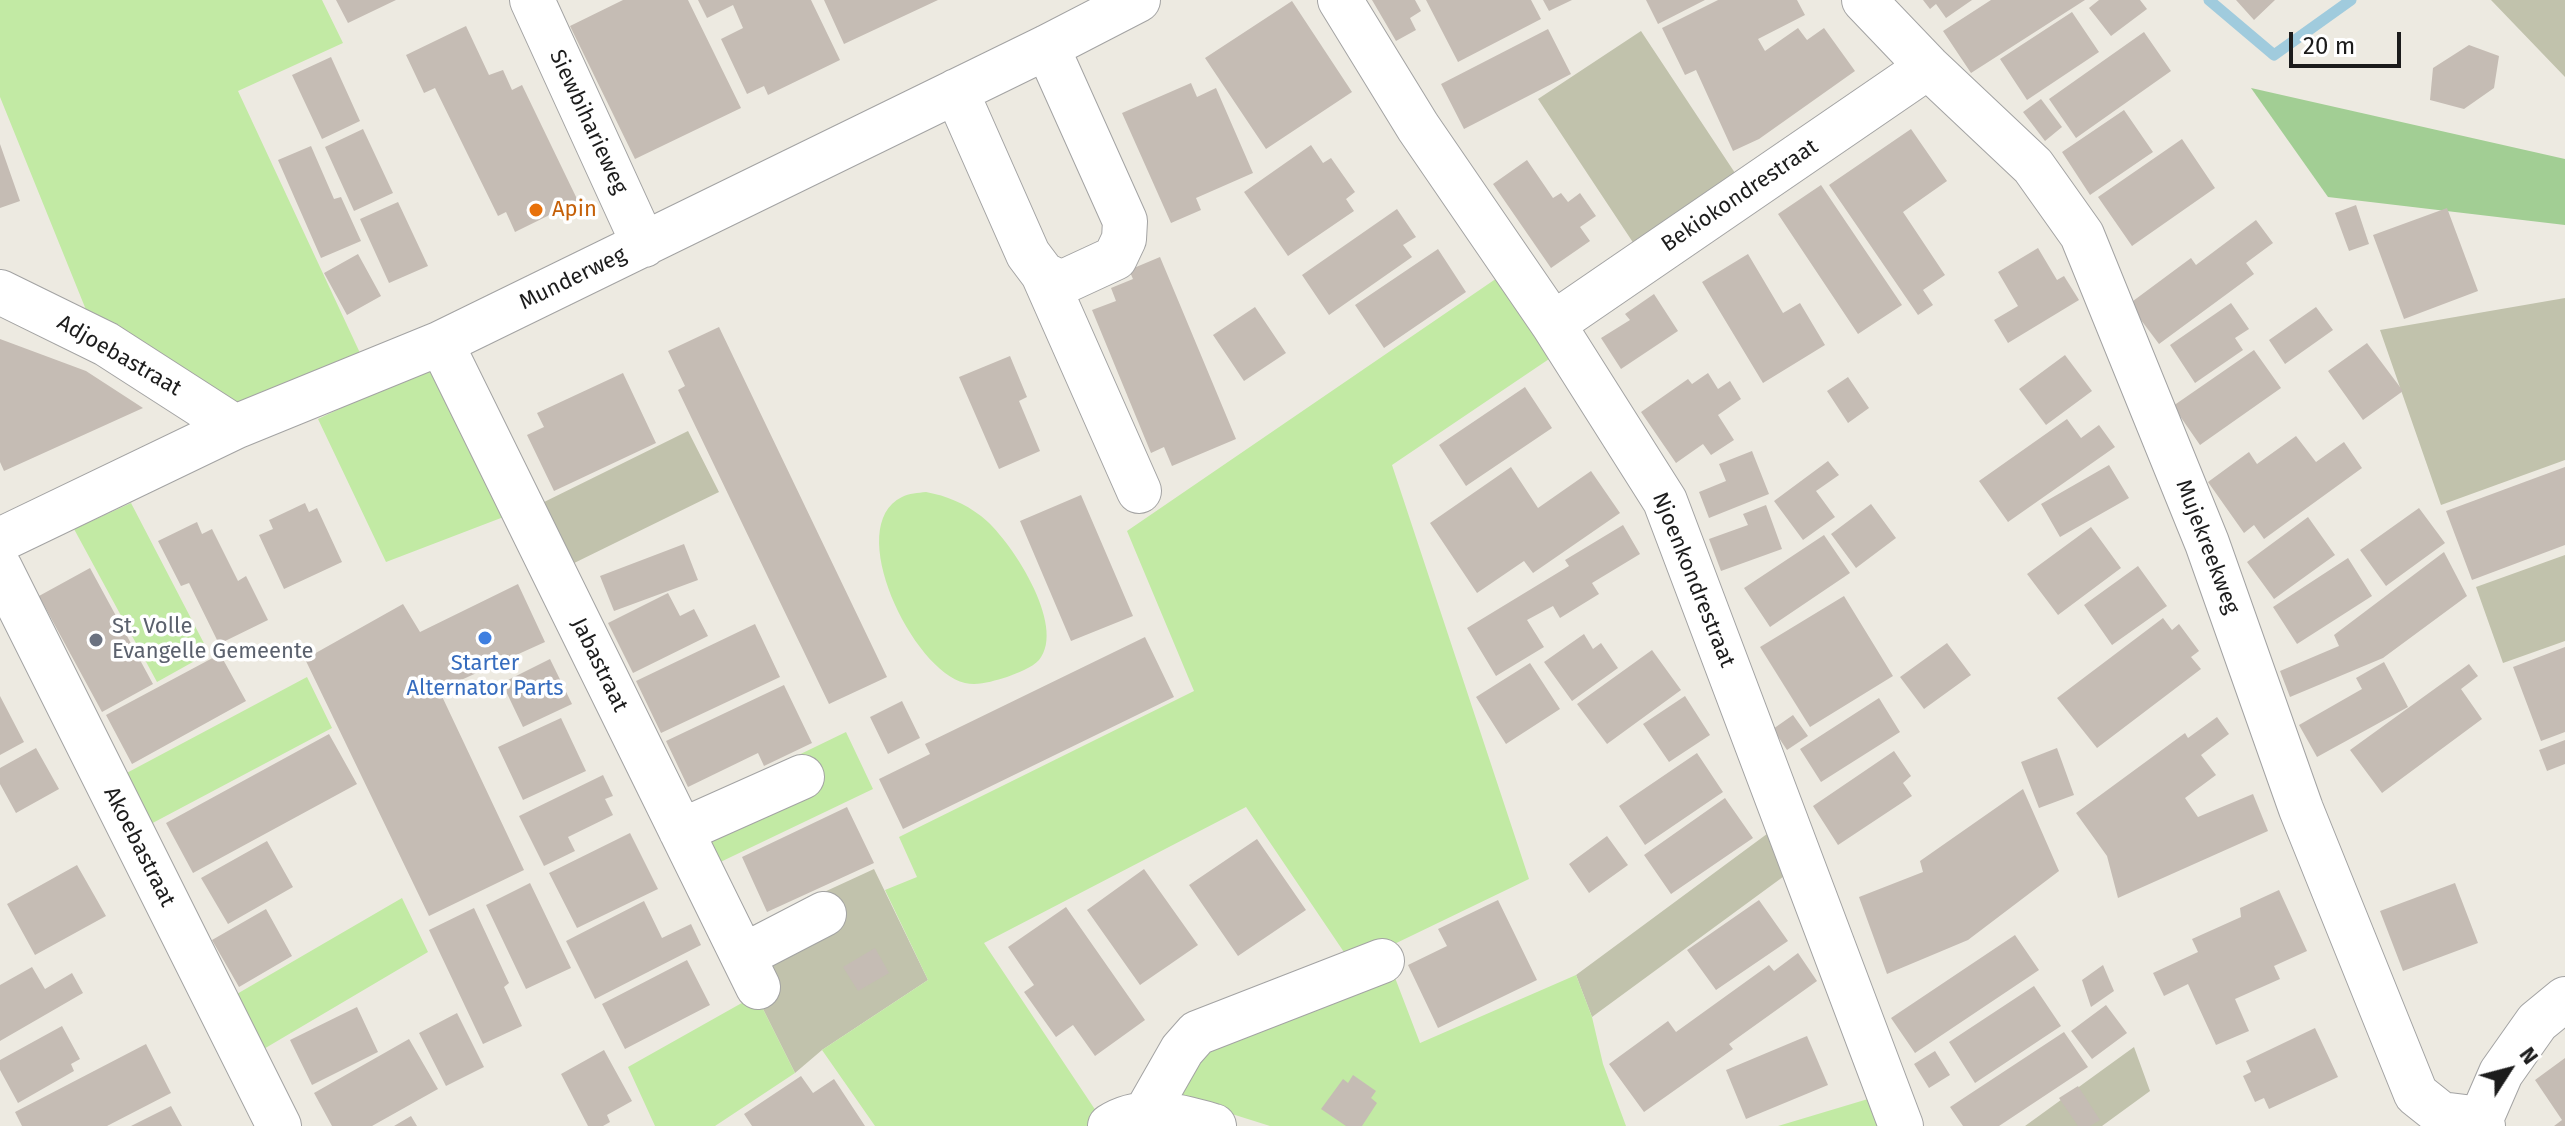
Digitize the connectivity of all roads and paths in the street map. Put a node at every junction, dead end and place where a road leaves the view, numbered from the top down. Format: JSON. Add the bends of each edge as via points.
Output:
{"nodes":[{"id":1,"x":532,"y":0,"type":"edge"},
{"id":2,"x":1138,"y":0,"type":"edge"},
{"id":3,"x":1340,"y":0,"type":"edge"},
{"id":4,"x":1864,"y":0,"type":"edge"},
{"id":5,"x":1047,"y":47,"type":"junction"},
{"id":6,"x":1928,"y":67,"type":"junction"},
{"id":7,"x":956,"y":91,"type":"junction"},
{"id":8,"x":644,"y":245,"type":"junction"},
{"id":9,"x":1043,"y":274,"type":"junction"},
{"id":10,"x":0,"y":292,"type":"edge"},
{"id":11,"x":1553,"y":324,"type":"junction"},
{"id":12,"x":441,"y":343,"type":"junction"},
{"id":13,"x":235,"y":427,"type":"junction"},
{"id":14,"x":1139,"y":491,"type":"dead end"},
{"id":15,"x":0,"y":540,"type":"edge"},
{"id":16,"x":0,"y":568,"type":"edge"},
{"id":17,"x":802,"y":777,"type":"dead end"},
{"id":18,"x":681,"y":831,"type":"junction"},
{"id":19,"x":824,"y":914,"type":"dead end"},
{"id":20,"x":1382,"y":961,"type":"dead end"},
{"id":21,"x":2565,"y":999,"type":"edge"},
{"id":22,"x":1128,"y":1119,"type":"edge"},
{"id":23,"x":2482,"y":1123,"type":"edge"},
{"id":24,"x":279,"y":1126,"type":"edge"},
{"id":25,"x":1214,"y":1126,"type":"edge"},
{"id":26,"x":1901,"y":1126,"type":"edge"}],
"edges":[{"from":1,"to":8,"type":"street","name":"Siewbiharieweg"},
{"from":2,"to":5,"type":"street","name":"Munderweg"},
{"from":3,"to":11,"type":"street","name":"Njoenkondrestraat","via":[[1418,127]]},
{"from":4,"to":6,"type":"street","name":"Mujekreekweg"},
{"from":5,"to":7,"type":"street","name":"Munderweg"},
{"from":5,"to":9,"type":"street","via":[[1125,221],[1115,258],[1061,283]]},
{"from":6,"to":11,"type":"street","name":"Bekiokondrestraat"},
{"from":6,"to":23,"type":"street","name":"Mujekreekweg","via":[[2033,166],[2082,235],[2207,543],[2301,809],[2416,1094],[2441,1114]]},
{"from":7,"to":8,"type":"street","name":"Munderweg"},
{"from":7,"to":9,"type":"street","via":[[1028,254]]},
{"from":8,"to":12,"type":"street","name":"Munderweg"},
{"from":9,"to":14,"type":"street"},
{"from":10,"to":13,"type":"street","name":"Adjoebastraat","via":[[106,344]]},
{"from":11,"to":26,"type":"street","name":"Njoenkondrestraat","via":[[1665,501]]},
{"from":12,"to":13,"type":"street","name":"Munderweg"},
{"from":12,"to":18,"type":"street","name":"Jabastraat"},
{"from":13,"to":15,"type":"street","name":"Munderweg"},
{"from":16,"to":24,"type":"street","name":"Akoebastraat"},
{"from":17,"to":18,"type":"street"},
{"from":18,"to":19,"type":"street","name":"Jabastraat","via":[[750,972]]},
{"from":20,"to":22,"type":"street","via":[[1197,1033]]},
{"from":21,"to":23,"type":"street","via":[[2537,1022],[2501,1073]]},
{"from":22,"to":25,"type":"street","via":[[1179,1116]]}]}
